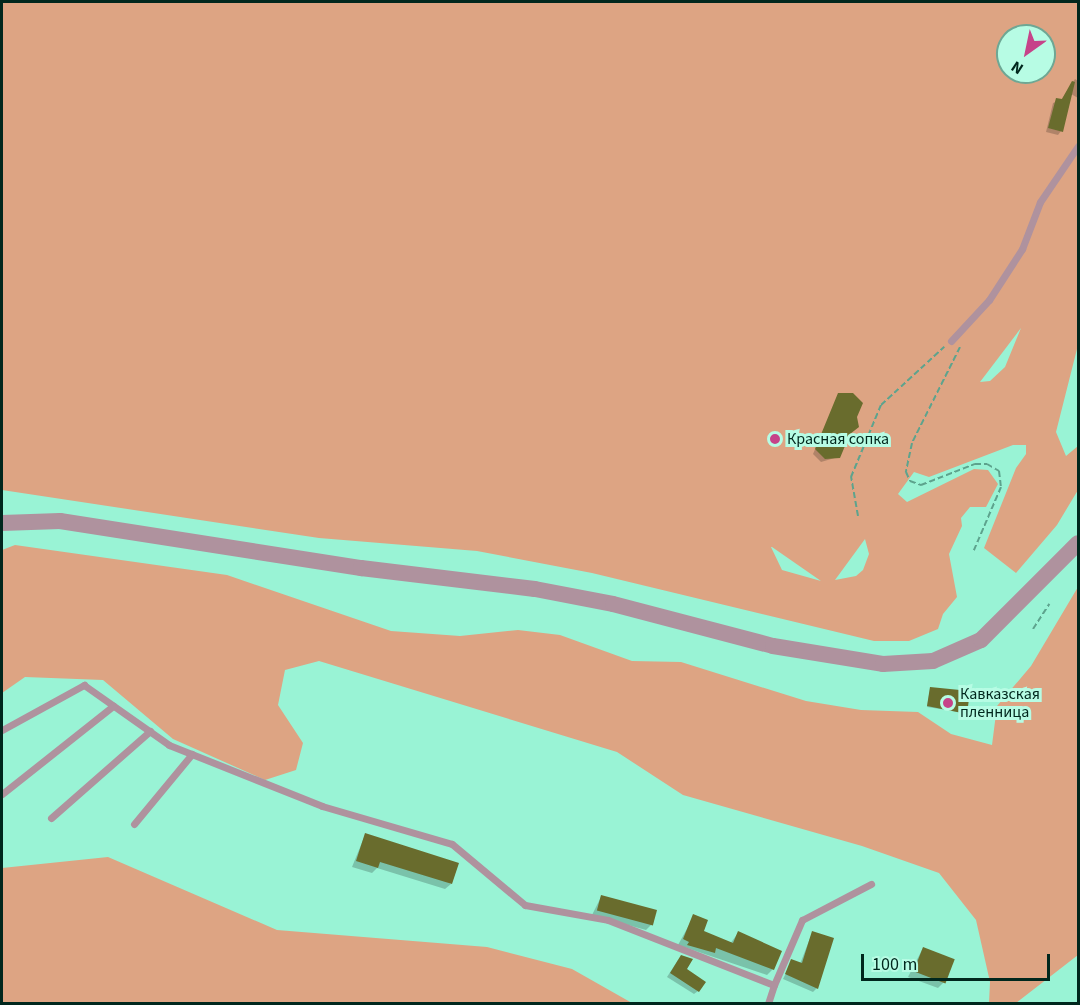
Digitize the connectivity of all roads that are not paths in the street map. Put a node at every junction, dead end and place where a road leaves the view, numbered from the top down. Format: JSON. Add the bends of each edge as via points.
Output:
{"nodes":[{"id":1,"x":1078,"y":146,"type":"edge"},
{"id":2,"x":951,"y":341,"type":"road end"},
{"id":3,"x":2,"y":523,"type":"edge"},
{"id":4,"x":1077,"y":544,"type":"edge"},
{"id":5,"x":113,"y":706,"type":"junction"},
{"id":6,"x":2,"y":730,"type":"edge"},
{"id":7,"x":150,"y":731,"type":"junction"},
{"id":8,"x":192,"y":754,"type":"junction"},
{"id":9,"x":2,"y":794,"type":"edge"},
{"id":10,"x":51,"y":818,"type":"dead end"},
{"id":11,"x":134,"y":824,"type":"dead end"},
{"id":12,"x":871,"y":885,"type":"dead end"},
{"id":13,"x":774,"y":985,"type":"junction"},
{"id":14,"x":768,"y":1004,"type":"edge"}],
"edges":[{"from":1,"to":2,"type":"lane","via":[[1040,202],[1022,249],[989,300]]},
{"from":3,"to":4,"type":"street","via":[[60,521],[361,568],[535,589],[613,604],[773,646],[883,664],[933,662],[981,640]]},
{"from":5,"to":6,"type":"lane","via":[[84,685]]},
{"from":5,"to":7,"type":"lane"},
{"from":5,"to":9,"type":"lane"},
{"from":7,"to":8,"type":"lane"},
{"from":7,"to":10,"type":"lane"},
{"from":8,"to":11,"type":"lane"},
{"from":8,"to":13,"type":"lane","via":[[322,806],[452,844],[525,905],[608,920]]},
{"from":12,"to":13,"type":"lane","via":[[802,920]]},
{"from":13,"to":14,"type":"lane"}]}
